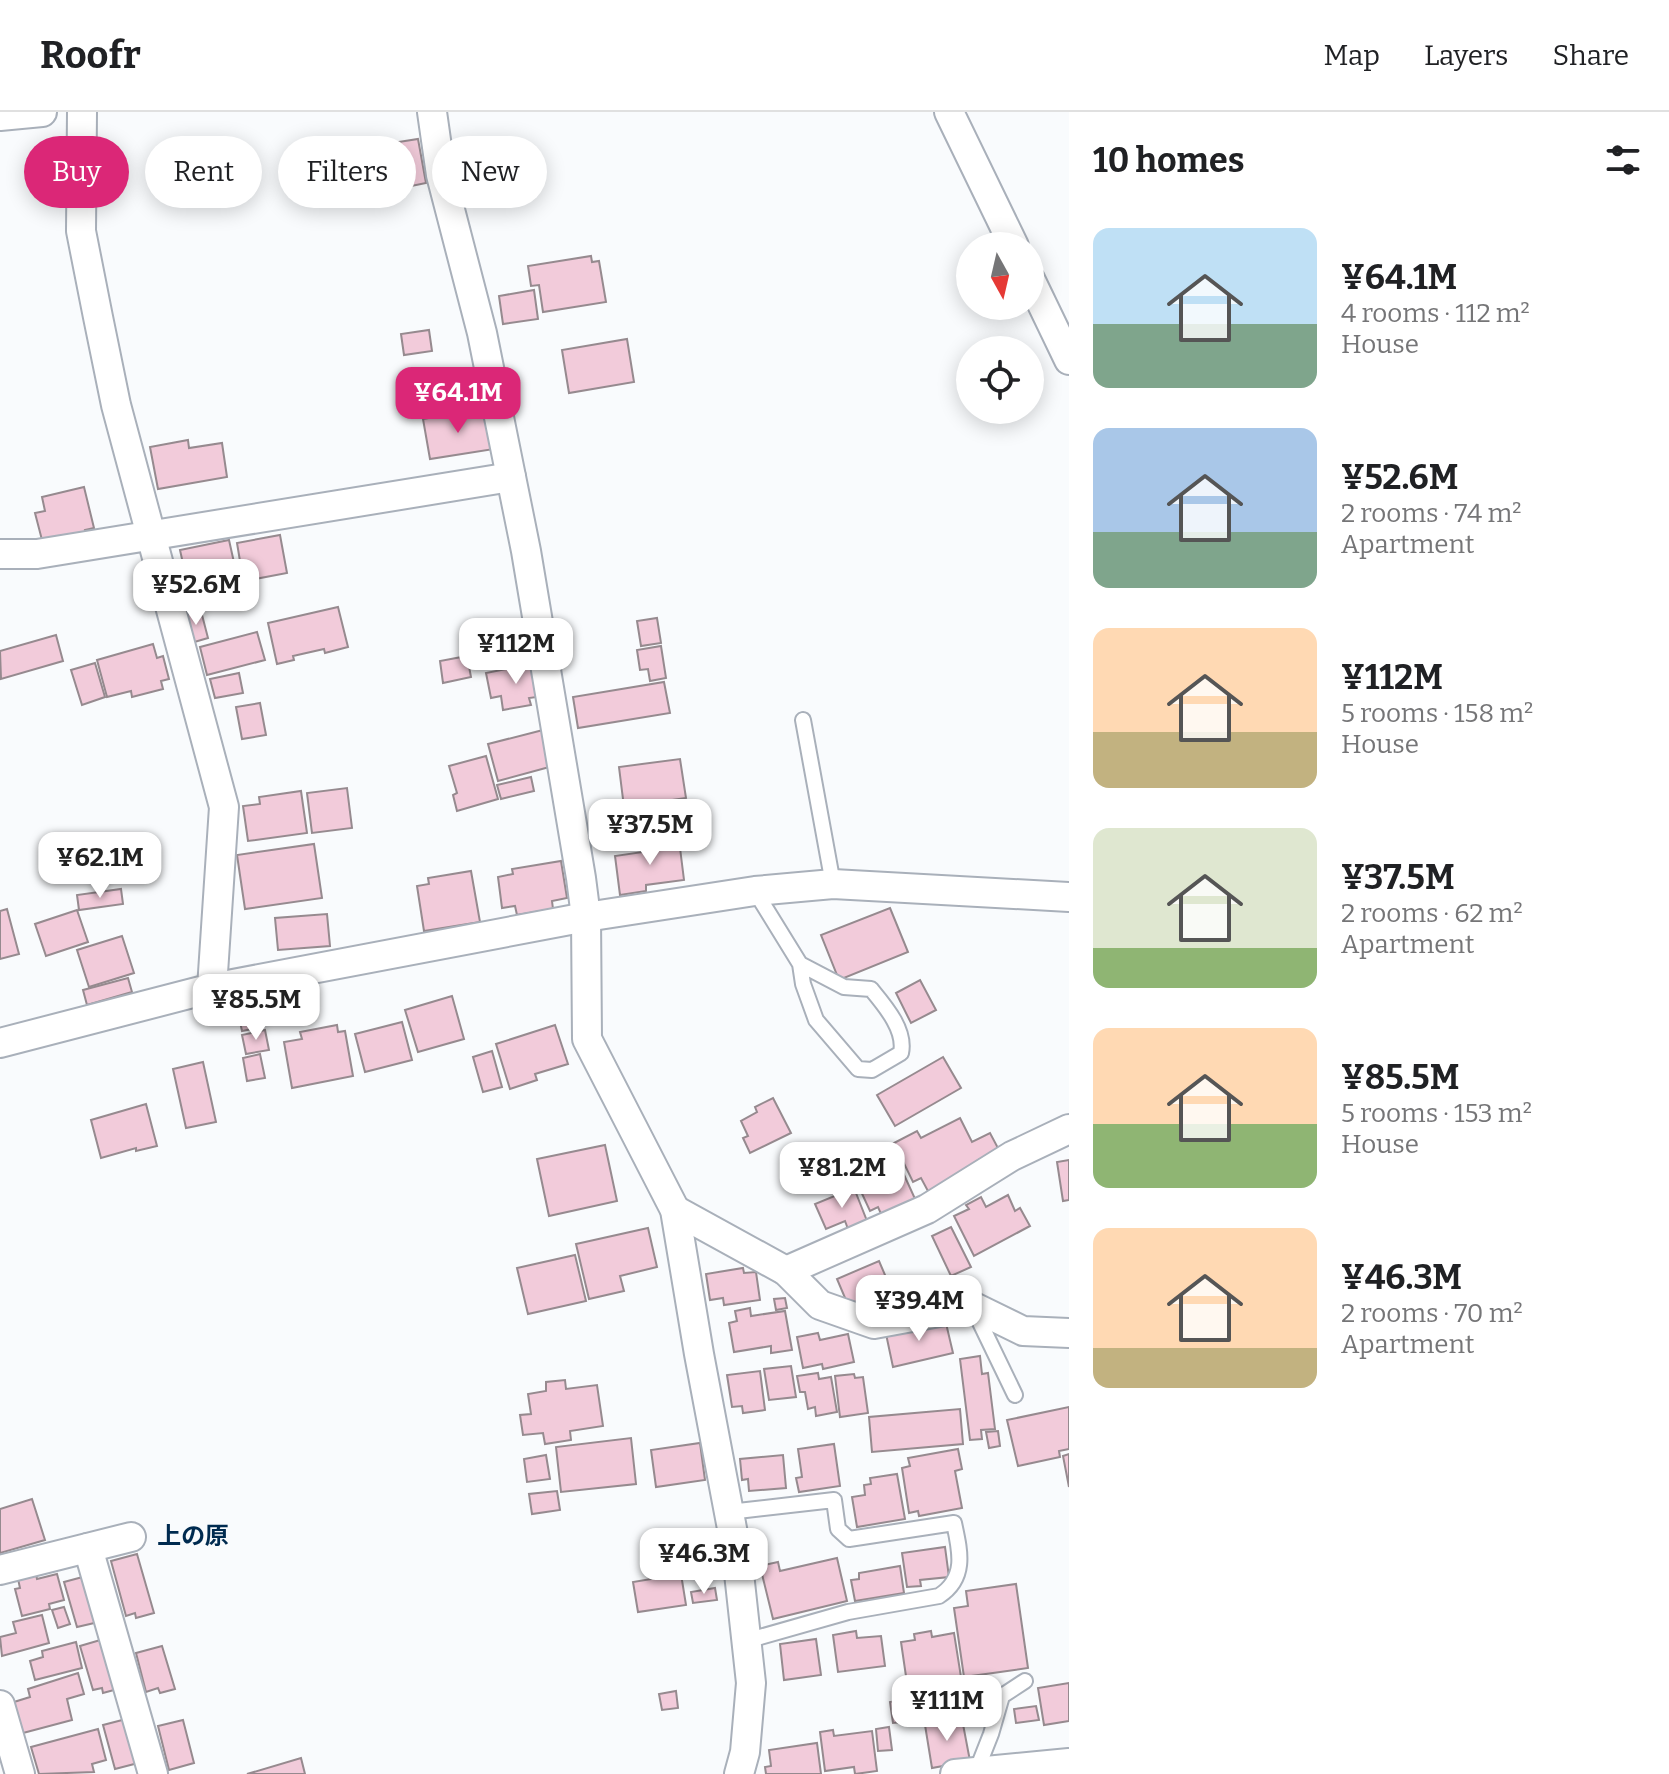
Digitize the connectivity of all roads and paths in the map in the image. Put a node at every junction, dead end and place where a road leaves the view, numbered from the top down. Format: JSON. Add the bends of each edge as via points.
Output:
{"nodes":[{"id":1,"x":42,"y":112,"type":"edge"},
{"id":2,"x":82,"y":112,"type":"edge"},
{"id":3,"x":432,"y":112,"type":"edge"},
{"id":4,"x":949,"y":112,"type":"edge"},
{"id":5,"x":0,"y":116,"type":"edge"},
{"id":6,"x":1007,"y":232,"type":"edge"},
{"id":7,"x":1044,"y":308,"type":"edge"},
{"id":8,"x":1069,"y":360,"type":"edge"},
{"id":9,"x":511,"y":477,"type":"junction"},
{"id":10,"x":150,"y":534,"type":"junction"},
{"id":11,"x":0,"y":554,"type":"edge"},
{"id":12,"x":803,"y":720,"type":"dead end"},
{"id":13,"x":833,"y":884,"type":"junction"},
{"id":14,"x":755,"y":891,"type":"junction"},
{"id":15,"x":1069,"y":897,"type":"edge"},
{"id":16,"x":586,"y":917,"type":"junction"},
{"id":17,"x":800,"y":964,"type":"junction"},
{"id":18,"x":212,"y":988,"type":"junction"},
{"id":19,"x":0,"y":1043,"type":"edge"},
{"id":20,"x":1069,"y":1129,"type":"edge"},
{"id":21,"x":675,"y":1210,"type":"junction"},
{"id":22,"x":786,"y":1271,"type":"junction"},
{"id":23,"x":972,"y":1306,"type":"junction"},
{"id":24,"x":1069,"y":1333,"type":"edge"},
{"id":25,"x":1015,"y":1395,"type":"dead end"},
{"id":26,"x":729,"y":1512,"type":"junction"},
{"id":27,"x":131,"y":1537,"type":"dead end"},
{"id":28,"x":88,"y":1548,"type":"junction"},
{"id":29,"x":0,"y":1570,"type":"edge"},
{"id":30,"x":746,"y":1641,"type":"junction"},
{"id":31,"x":1025,"y":1681,"type":"dead end"},
{"id":32,"x":0,"y":1705,"type":"edge"},
{"id":33,"x":1069,"y":1763,"type":"edge"},
{"id":34,"x":965,"y":1773,"type":"edge"},
{"id":35,"x":20,"y":1774,"type":"edge"},
{"id":36,"x":153,"y":1774,"type":"edge"},
{"id":37,"x":739,"y":1774,"type":"edge"}],
"edges":[{"from":1,"to":5,"type":"street"},
{"from":2,"to":10,"type":"street","via":[[81,231],[116,405]]},
{"from":3,"to":9,"type":"street","via":[[441,175],[482,333]]},
{"from":4,"to":6,"type":"street"},
{"from":7,"to":8,"type":"street"},
{"from":9,"to":10,"type":"street"},
{"from":9,"to":16,"type":"street"},
{"from":10,"to":11,"type":"street","via":[[37,554]]},
{"from":10,"to":18,"type":"street","via":[[224,807]]},
{"from":12,"to":13,"type":"lane"},
{"from":13,"to":14,"type":"street"},
{"from":13,"to":15,"type":"street"},
{"from":14,"to":16,"type":"street"},
{"from":14,"to":17,"type":"lane"},
{"from":16,"to":18,"type":"street"},
{"from":16,"to":21,"type":"street","via":[[587,1039]]},
{"from":17,"to":17,"type":"lane","via":[[816,1020],[858,1069],[872,1070],[901,1053],[903,1041],[871,989],[844,987]]},
{"from":18,"to":19,"type":"street"},
{"from":20,"to":22,"type":"street","via":[[1012,1156],[927,1209]]},
{"from":21,"to":22,"type":"street"},
{"from":21,"to":26,"type":"street"},
{"from":22,"to":23,"type":"street","via":[[820,1305],[874,1324]]},
{"from":23,"to":24,"type":"street","via":[[1023,1331]]},
{"from":23,"to":25,"type":"lane"},
{"from":26,"to":30,"type":"street"},
{"from":26,"to":30,"type":"lane","via":[[834,1500],[838,1529],[849,1539],[954,1523],[961,1559],[951,1589],[939,1596],[848,1612]]},
{"from":27,"to":28,"type":"street"},
{"from":28,"to":29,"type":"street"},
{"from":28,"to":36,"type":"street"},
{"from":30,"to":37,"type":"street","via":[[751,1683]]},
{"from":31,"to":34,"type":"lane","via":[[1002,1696],[991,1734]]},
{"from":32,"to":35,"type":"street"},
{"from":33,"to":34,"type":"street"}]}
